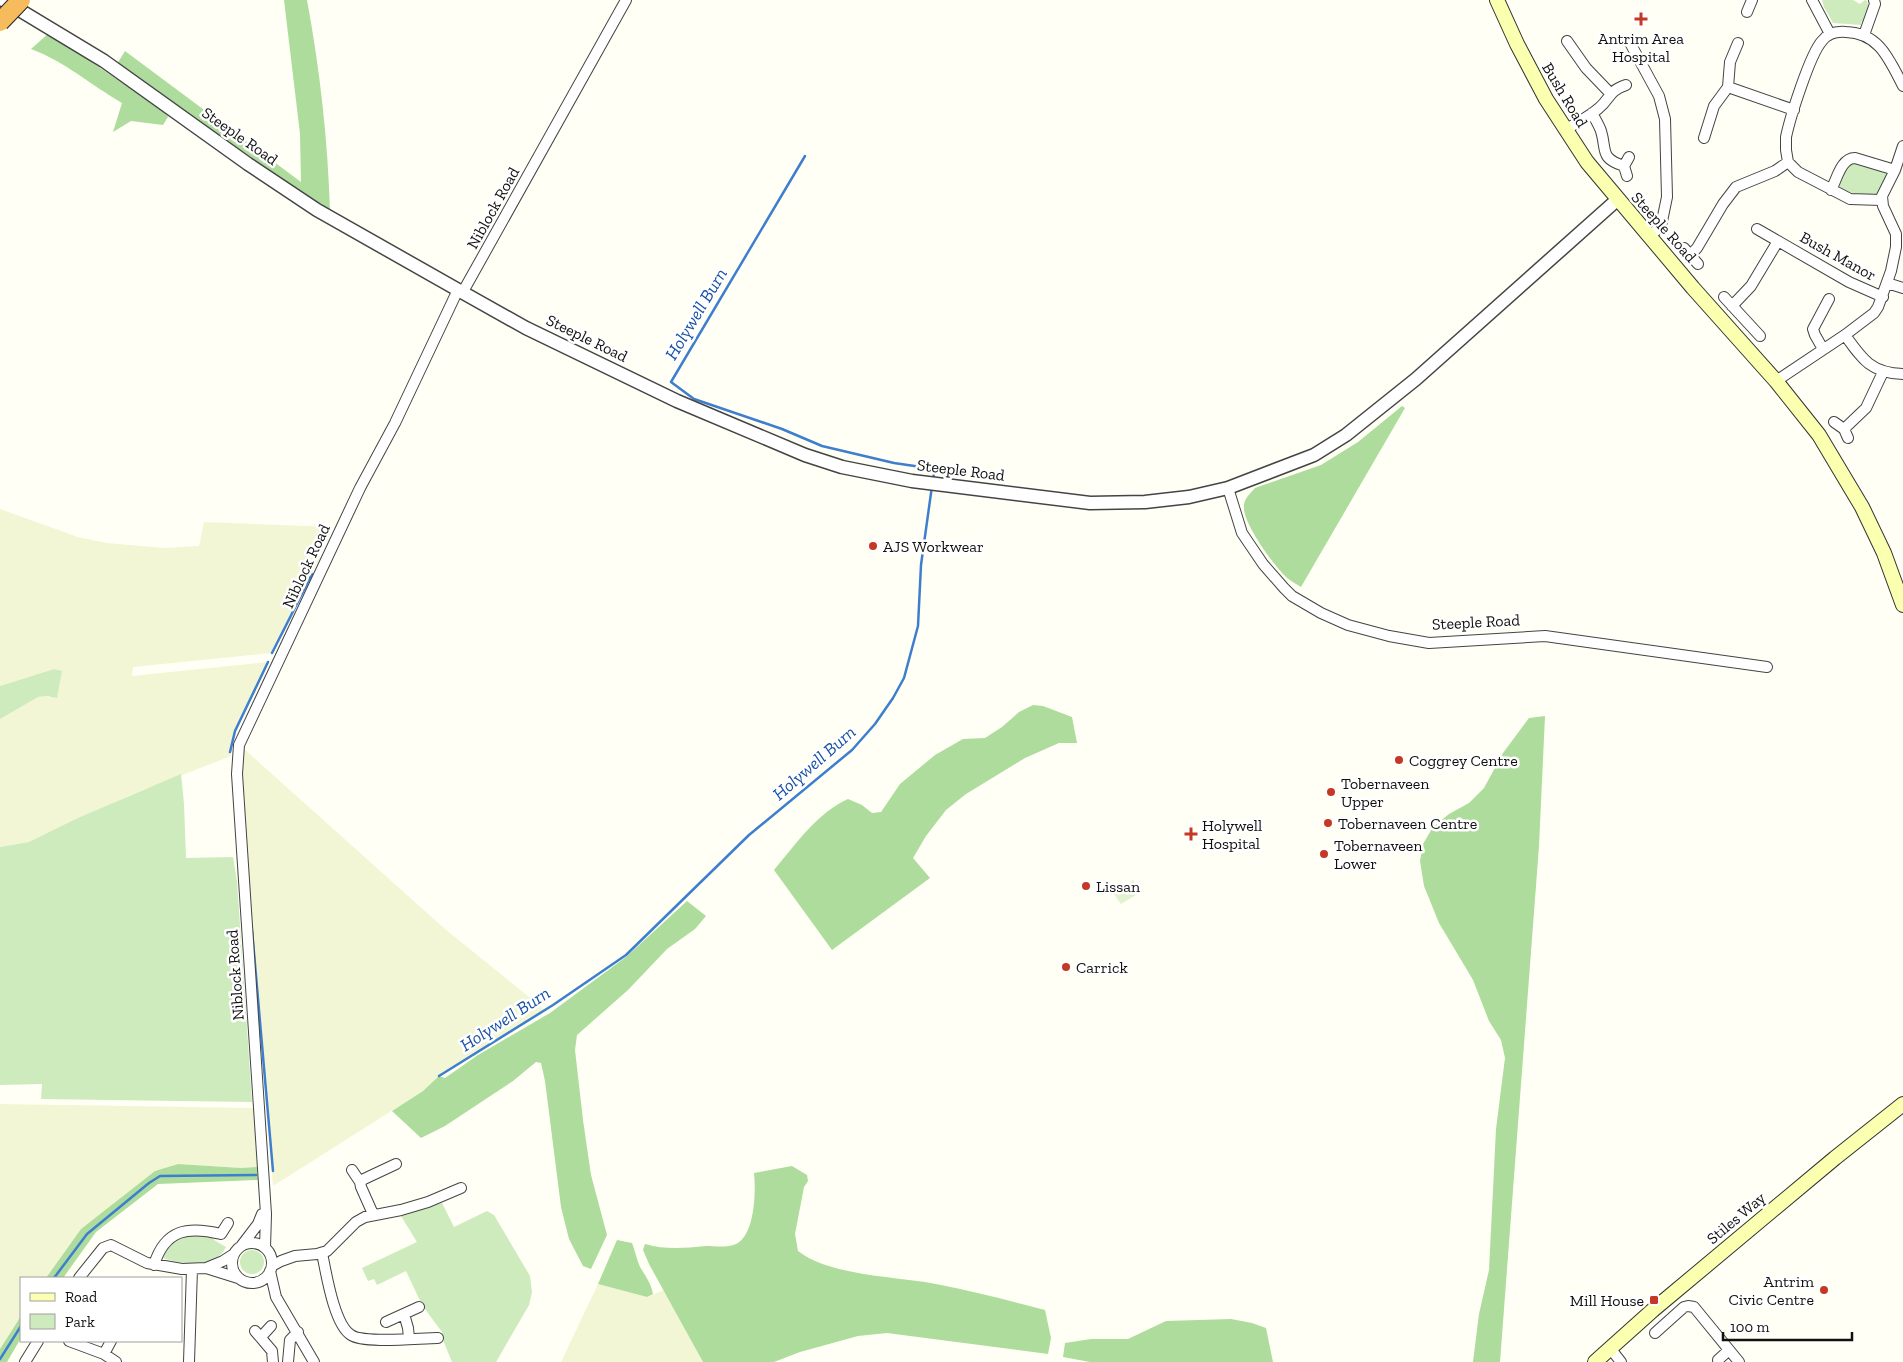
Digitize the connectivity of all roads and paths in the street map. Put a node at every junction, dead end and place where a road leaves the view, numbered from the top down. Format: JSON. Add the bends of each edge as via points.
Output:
{"nodes":[{"id":1,"x":3,"y":0,"type":"edge"},
{"id":2,"x":21,"y":0,"type":"edge"},
{"id":3,"x":626,"y":0,"type":"edge"},
{"id":4,"x":1497,"y":0,"type":"edge"},
{"id":5,"x":1752,"y":0,"type":"edge"},
{"id":6,"x":1812,"y":0,"type":"edge"},
{"id":7,"x":1874,"y":0,"type":"edge"},
{"id":8,"x":1746,"y":12,"type":"dead end"},
{"id":9,"x":0,"y":22,"type":"edge"},
{"id":10,"x":1830,"y":34,"type":"junction"},
{"id":11,"x":1864,"y":35,"type":"junction"},
{"id":12,"x":1567,"y":41,"type":"dead end"},
{"id":13,"x":1629,"y":41,"type":"dead end"},
{"id":14,"x":1738,"y":43,"type":"dead end"},
{"id":15,"x":1900,"y":71,"type":"edge"},
{"id":16,"x":1626,"y":85,"type":"dead end"},
{"id":17,"x":1903,"y":86,"type":"edge"},
{"id":18,"x":1728,"y":87,"type":"junction"},
{"id":19,"x":1610,"y":93,"type":"junction"},
{"id":20,"x":1794,"y":110,"type":"junction"},
{"id":21,"x":1592,"y":113,"type":"junction"},
{"id":22,"x":1565,"y":130,"type":"junction"},
{"id":23,"x":1704,"y":138,"type":"dead end"},
{"id":24,"x":1903,"y":146,"type":"edge"},
{"id":25,"x":1788,"y":162,"type":"junction"},
{"id":26,"x":1895,"y":170,"type":"junction"},
{"id":27,"x":1627,"y":176,"type":"dead end"},
{"id":28,"x":1832,"y":190,"type":"junction"},
{"id":29,"x":1618,"y":199,"type":"junction"},
{"id":30,"x":1881,"y":200,"type":"junction"},
{"id":31,"x":1757,"y":229,"type":"dead end"},
{"id":32,"x":1900,"y":234,"type":"edge"},
{"id":33,"x":1650,"y":236,"type":"junction"},
{"id":34,"x":1778,"y":241,"type":"junction"},
{"id":35,"x":1698,"y":264,"type":"dead end"},
{"id":36,"x":1887,"y":283,"type":"junction"},
{"id":37,"x":1903,"y":288,"type":"edge"},
{"id":38,"x":460,"y":291,"type":"junction"},
{"id":39,"x":1724,"y":297,"type":"dead end"},
{"id":40,"x":1883,"y":297,"type":"junction"},
{"id":41,"x":1829,"y":299,"type":"dead end"},
{"id":42,"x":1732,"y":306,"type":"junction"},
{"id":43,"x":1845,"y":335,"type":"junction"},
{"id":44,"x":1760,"y":336,"type":"dead end"},
{"id":45,"x":1823,"y":349,"type":"junction"},
{"id":46,"x":1883,"y":372,"type":"junction"},
{"id":47,"x":1903,"y":374,"type":"edge"},
{"id":48,"x":1776,"y":381,"type":"junction"},
{"id":49,"x":1834,"y":422,"type":"dead end"},
{"id":50,"x":1228,"y":488,"type":"junction"},
{"id":51,"x":1903,"y":605,"type":"edge"},
{"id":52,"x":1767,"y":667,"type":"dead end"},
{"id":53,"x":1903,"y":1104,"type":"edge"},
{"id":54,"x":396,"y":1164,"type":"dead end"},
{"id":55,"x":352,"y":1170,"type":"dead end"},
{"id":56,"x":360,"y":1182,"type":"junction"},
{"id":57,"x":453,"y":1188,"type":"dead end"},
{"id":58,"x":266,"y":1206,"type":"junction"},
{"id":59,"x":372,"y":1214,"type":"junction"},
{"id":60,"x":228,"y":1223,"type":"dead end"},
{"id":61,"x":242,"y":1245,"type":"junction"},
{"id":62,"x":266,"y":1249,"type":"junction"},
{"id":63,"x":322,"y":1253,"type":"junction"},
{"id":64,"x":234,"y":1254,"type":"junction"},
{"id":65,"x":295,"y":1256,"type":"junction"},
{"id":66,"x":154,"y":1265,"type":"junction"},
{"id":67,"x":206,"y":1268,"type":"junction"},
{"id":68,"x":192,"y":1269,"type":"junction"},
{"id":69,"x":271,"y":1269,"type":"junction"},
{"id":70,"x":80,"y":1277,"type":"edge"},
{"id":71,"x":238,"y":1278,"type":"junction"},
{"id":72,"x":250,"y":1283,"type":"junction"},
{"id":73,"x":276,"y":1297,"type":"junction"},
{"id":74,"x":419,"y":1307,"type":"dead end"},
{"id":75,"x":404,"y":1314,"type":"junction"},
{"id":76,"x":386,"y":1322,"type":"dead end"},
{"id":77,"x":272,"y":1326,"type":"dead end"},
{"id":78,"x":298,"y":1332,"type":"junction"},
{"id":79,"x":1655,"y":1333,"type":"dead end"},
{"id":80,"x":409,"y":1338,"type":"junction"},
{"id":81,"x":438,"y":1338,"type":"dead end"},
{"id":82,"x":37,"y":1342,"type":"edge"},
{"id":83,"x":72,"y":1342,"type":"edge"},
{"id":84,"x":110,"y":1342,"type":"edge"},
{"id":85,"x":1610,"y":1348,"type":"junction"},
{"id":86,"x":1729,"y":1350,"type":"junction"},
{"id":87,"x":104,"y":1354,"type":"junction"},
{"id":88,"x":1718,"y":1360,"type":"dead end"},
{"id":89,"x":25,"y":1362,"type":"edge"},
{"id":90,"x":116,"y":1362,"type":"edge"},
{"id":91,"x":189,"y":1362,"type":"edge"},
{"id":92,"x":273,"y":1362,"type":"edge"},
{"id":93,"x":288,"y":1362,"type":"edge"},
{"id":94,"x":314,"y":1362,"type":"edge"},
{"id":95,"x":1596,"y":1362,"type":"edge"},
{"id":96,"x":1621,"y":1362,"type":"edge"},
{"id":97,"x":1739,"y":1362,"type":"edge"}],
"edges":[{"from":1,"to":38,"type":"street","name":"Steeple Road","via":[[104,61],[317,210]]},
{"from":2,"to":9,"type":"highway","bridge":true},
{"from":3,"to":38,"type":"street","name":"Niblock Road","via":[[465,288]]},
{"from":4,"to":22,"type":"main road","name":"Bush Road","via":[[1529,69]]},
{"from":5,"to":8,"type":"street"},
{"from":6,"to":10,"type":"street"},
{"from":7,"to":11,"type":"street"},
{"from":10,"to":11,"type":"street"},
{"from":10,"to":20,"type":"street","via":[[1816,49]]},
{"from":11,"to":15,"type":"street","via":[[1880,47]]},
{"from":12,"to":19,"type":"street","via":[[1586,68]]},
{"from":13,"to":33,"type":"street","via":[[1659,96],[1665,118],[1667,197],[1660,226]]},
{"from":14,"to":18,"type":"street","via":[[1730,62]]},
{"from":15,"to":17,"type":"street"},
{"from":16,"to":19,"type":"street"},
{"from":18,"to":20,"type":"street"},
{"from":18,"to":23,"type":"street","via":[[1714,106]]},
{"from":19,"to":21,"type":"street","via":[[1600,108]]},
{"from":20,"to":25,"type":"street","via":[[1786,137]]},
{"from":21,"to":22,"type":"street"},
{"from":21,"to":27,"type":"street","via":[[1602,132],[1604,152],[1611,160],[1626,162]]},
{"from":22,"to":29,"type":"main road","name":"Bush Road"},
{"from":24,"to":26,"type":"street"},
{"from":25,"to":28,"type":"street","via":[[1804,176]]},
{"from":25,"to":35,"type":"street","via":[[1736,187],[1697,248],[1687,251]]},
{"from":26,"to":28,"type":"street","via":[[1850,159]]},
{"from":26,"to":30,"type":"street"},
{"from":28,"to":30,"type":"street","via":[[1850,199]]},
{"from":29,"to":33,"type":"main road","name":"Steeple Road"},
{"from":29,"to":50,"type":"street","name":"Steeple Road","via":[[1416,379],[1346,435],[1314,455]]},
{"from":30,"to":32,"type":"street","name":"Bush Manor"},
{"from":31,"to":34,"type":"street","name":"Bush Manor"},
{"from":32,"to":36,"type":"street","name":"Bush Manor"},
{"from":33,"to":48,"type":"main road","name":"Steeple Road"},
{"from":34,"to":40,"type":"street","name":"Bush Manor","via":[[1849,282]]},
{"from":34,"to":42,"type":"street","name":"Bush Manor","via":[[1751,286]]},
{"from":36,"to":37,"type":"street","name":"Bush Manor"},
{"from":36,"to":40,"type":"street","name":"Bush Manor"},
{"from":38,"to":50,"type":"street","name":"Steeple Road","via":[[526,328],[677,401],[842,467],[930,484],[1108,504],[1190,497]]},
{"from":38,"to":58,"type":"street","name":"Niblock Road","via":[[360,488],[239,745],[237,774]]},
{"from":39,"to":42,"type":"street"},
{"from":40,"to":43,"type":"street","name":"Bush Manor","via":[[1874,313]]},
{"from":41,"to":45,"type":"street","via":[[1813,329]]},
{"from":42,"to":44,"type":"street"},
{"from":43,"to":45,"type":"street","name":"Bush Manor"},
{"from":43,"to":46,"type":"street","via":[[1869,365]]},
{"from":45,"to":48,"type":"street","name":"Bush Manor"},
{"from":46,"to":47,"type":"street"},
{"from":46,"to":49,"type":"street","via":[[1866,408],[1846,434]]},
{"from":48,"to":51,"type":"main road","name":"Steeple Road","via":[[1818,435],[1862,508],[1884,553]]},
{"from":50,"to":52,"type":"street","name":"Steeple Road","via":[[1242,533],[1263,564],[1292,596],[1348,625],[1428,643],[1545,636]]},
{"from":53,"to":85,"type":"main road","name":"Stiles Way"},
{"from":54,"to":56,"type":"street"},
{"from":55,"to":56,"type":"street"},
{"from":56,"to":59,"type":"street"},
{"from":57,"to":59,"type":"street","via":[[428,1202]]},
{"from":58,"to":61,"type":"street","via":[[258,1224]]},
{"from":58,"to":62,"type":"street","name":"Niblock Road"},
{"from":59,"to":63,"type":"street","via":[[356,1222]]},
{"from":60,"to":66,"type":"street","via":[[221,1234],[193,1230],[174,1235],[162,1246]]},
{"from":61,"to":62,"type":"street","via":[[255,1243]]},
{"from":61,"to":64,"type":"street"},
{"from":62,"to":65,"type":"street"},
{"from":62,"to":69,"type":"street","via":[[271,1256]]},
{"from":63,"to":65,"type":"street"},
{"from":63,"to":80,"type":"street","via":[[334,1305],[348,1333],[365,1340]]},
{"from":64,"to":67,"type":"street"},
{"from":64,"to":71,"type":"street","via":[[232,1267]]},
{"from":65,"to":69,"type":"street"},
{"from":66,"to":68,"type":"street"},
{"from":66,"to":70,"type":"street","via":[[114,1245],[107,1246]]},
{"from":67,"to":68,"type":"street"},
{"from":67,"to":71,"type":"street"},
{"from":68,"to":91,"type":"street"},
{"from":69,"to":72,"type":"street","via":[[262,1280]]},
{"from":69,"to":73,"type":"street"},
{"from":71,"to":72,"type":"street"},
{"from":72,"to":73,"type":"street"},
{"from":73,"to":78,"type":"street"},
{"from":74,"to":75,"type":"street"},
{"from":75,"to":76,"type":"street"},
{"from":75,"to":80,"type":"street"},
{"from":77,"to":92,"type":"street","via":[[258,1334],[272,1351]]},
{"from":78,"to":93,"type":"street","via":[[290,1340]]},
{"from":78,"to":94,"type":"street"},
{"from":79,"to":86,"type":"street","via":[[1684,1307],[1690,1306],[1697,1310]]},
{"from":80,"to":81,"type":"street"},
{"from":82,"to":89,"type":"street"},
{"from":83,"to":87,"type":"street"},
{"from":84,"to":87,"type":"street"},
{"from":85,"to":95,"type":"main road","name":"Stiles Way"},
{"from":85,"to":96,"type":"street"},
{"from":86,"to":88,"type":"street"},
{"from":86,"to":97,"type":"street"},
{"from":87,"to":90,"type":"street"}]}
